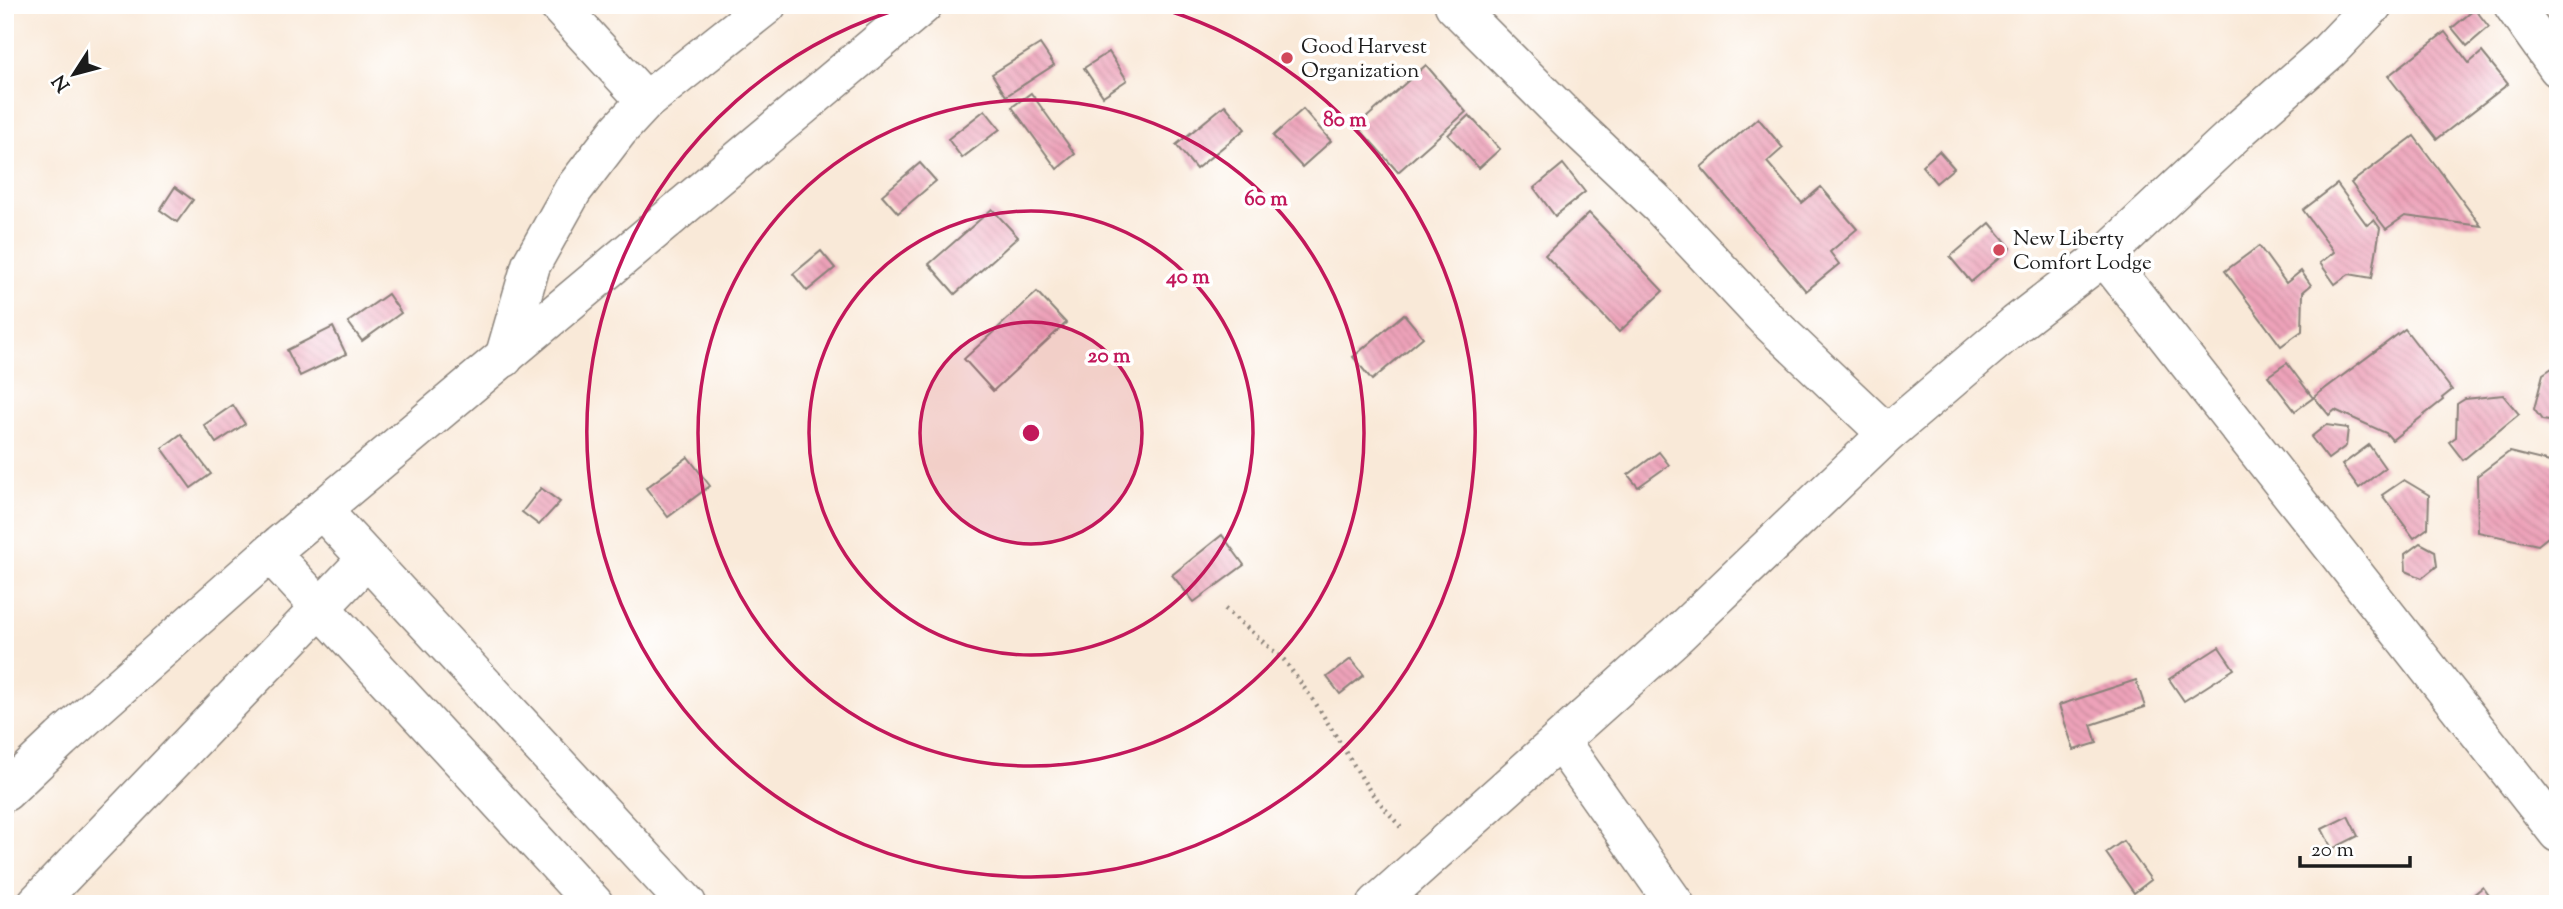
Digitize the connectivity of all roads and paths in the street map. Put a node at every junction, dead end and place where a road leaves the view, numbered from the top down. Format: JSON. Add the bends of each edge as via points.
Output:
{"nodes":[{"id":1,"x":558,"y":5,"type":"edge"},
{"id":2,"x":767,"y":5,"type":"edge"},
{"id":3,"x":923,"y":5,"type":"edge"},
{"id":4,"x":1454,"y":5,"type":"edge"},
{"id":5,"x":2373,"y":5,"type":"edge"},
{"id":6,"x":2513,"y":5,"type":"edge"},
{"id":7,"x":2558,"y":68,"type":"edge"},
{"id":8,"x":646,"y":101,"type":"junction"},
{"id":9,"x":2104,"y":256,"type":"junction"},
{"id":10,"x":504,"y":358,"type":"junction"},
{"id":11,"x":1887,"y":434,"type":"junction"},
{"id":12,"x":322,"y":510,"type":"junction"},
{"id":13,"x":270,"y":553,"type":"junction"},
{"id":14,"x":367,"y":559,"type":"junction"},
{"id":15,"x":322,"y":609,"type":"junction"},
{"id":16,"x":1225,"y":609,"type":"dead end"},
{"id":17,"x":1560,"y":741,"type":"junction"},
{"id":18,"x":5,"y":792,"type":"edge"},
{"id":19,"x":2558,"y":834,"type":"edge"},
{"id":20,"x":1427,"y":860,"type":"junction"},
{"id":21,"x":36,"y":904,"type":"edge"},
{"id":22,"x":594,"y":904,"type":"edge"},
{"id":23,"x":687,"y":904,"type":"edge"},
{"id":24,"x":1377,"y":904,"type":"edge"},
{"id":25,"x":1675,"y":904,"type":"edge"}],
"edges":[{"from":1,"to":8,"type":"main road"},
{"from":2,"to":8,"type":"main road"},
{"from":3,"to":10,"type":"main road"},
{"from":4,"to":11,"type":"main road"},
{"from":5,"to":9,"type":"main road","via":[[2329,51]]},
{"from":6,"to":7,"type":"main road"},
{"from":8,"to":10,"type":"main road","via":[[573,190],[531,265]]},
{"from":9,"to":11,"type":"main road"},
{"from":9,"to":19,"type":"main road"},
{"from":10,"to":12,"type":"main road"},
{"from":11,"to":17,"type":"main road"},
{"from":12,"to":13,"type":"main road"},
{"from":12,"to":14,"type":"main road"},
{"from":13,"to":15,"type":"main road"},
{"from":13,"to":18,"type":"main road"},
{"from":14,"to":15,"type":"main road"},
{"from":14,"to":23,"type":"main road"},
{"from":15,"to":21,"type":"main road"},
{"from":15,"to":22,"type":"main road"},
{"from":16,"to":20,"type":"path","via":[[1284,660],[1370,791]]},
{"from":17,"to":20,"type":"main road"},
{"from":17,"to":25,"type":"main road"},
{"from":20,"to":24,"type":"main road"}]}
